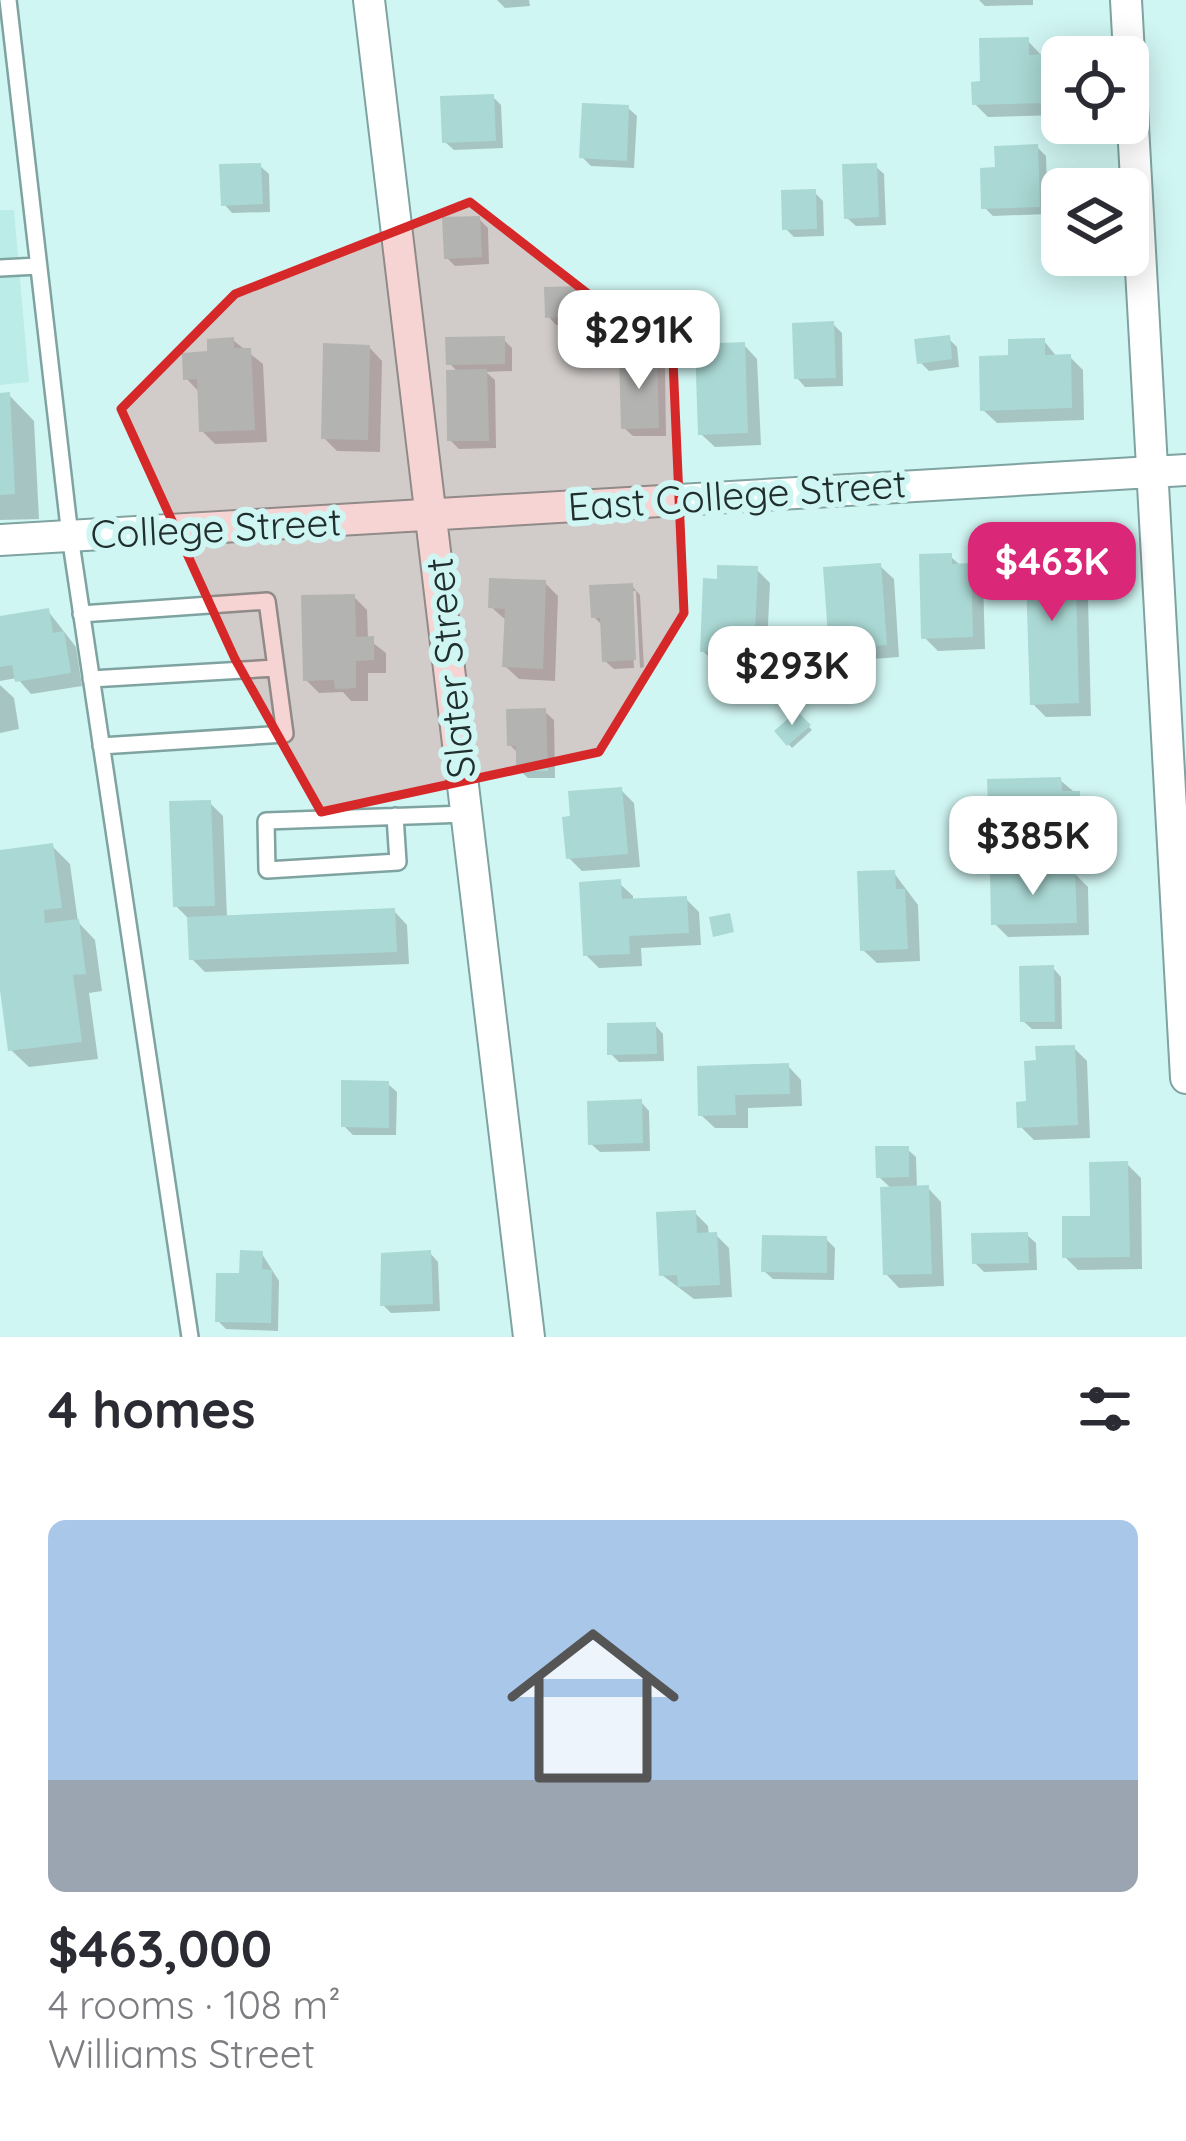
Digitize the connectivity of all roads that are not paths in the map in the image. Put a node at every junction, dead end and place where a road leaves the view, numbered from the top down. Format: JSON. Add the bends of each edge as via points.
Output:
{"nodes":[{"id":1,"x":8,"y":0,"type":"edge"},
{"id":2,"x":369,"y":0,"type":"edge"},
{"id":3,"x":1126,"y":0,"type":"edge"},
{"id":4,"x":38,"y":266,"type":"junction"},
{"id":5,"x":0,"y":268,"type":"edge"},
{"id":6,"x":1186,"y":470,"type":"edge"},
{"id":7,"x":1151,"y":472,"type":"junction"},
{"id":8,"x":433,"y":515,"type":"junction"},
{"id":9,"x":70,"y":536,"type":"junction"},
{"id":10,"x":0,"y":540,"type":"edge"},
{"id":11,"x":81,"y":614,"type":"junction"},
{"id":12,"x":276,"y":668,"type":"junction"},
{"id":13,"x":91,"y":679,"type":"junction"},
{"id":14,"x":101,"y":746,"type":"junction"},
{"id":15,"x":466,"y":814,"type":"junction"},
{"id":16,"x":395,"y":816,"type":"junction"},
{"id":17,"x":1186,"y":1078,"type":"edge"},
{"id":18,"x":190,"y":1337,"type":"edge"},
{"id":19,"x":529,"y":1337,"type":"edge"}],
"edges":[{"from":1,"to":4,"type":"lane"},
{"from":2,"to":8,"type":"street","name":"Slater Street"},
{"from":3,"to":7,"type":"street"},
{"from":4,"to":5,"type":"lane"},
{"from":4,"to":9,"type":"lane"},
{"from":6,"to":7,"type":"street","name":"East College Street"},
{"from":7,"to":8,"type":"street","name":"East College Street"},
{"from":7,"to":17,"type":"street"},
{"from":8,"to":9,"type":"street","name":"College Street"},
{"from":8,"to":15,"type":"street","name":"Slater Street"},
{"from":9,"to":10,"type":"street","name":"College Street"},
{"from":9,"to":11,"type":"lane"},
{"from":11,"to":12,"type":"lane","via":[[267,602]]},
{"from":11,"to":13,"type":"lane"},
{"from":12,"to":13,"type":"lane"},
{"from":12,"to":14,"type":"lane","via":[[285,734]]},
{"from":13,"to":14,"type":"lane"},
{"from":14,"to":18,"type":"lane"},
{"from":15,"to":16,"type":"lane"},
{"from":15,"to":19,"type":"street","name":"Slater Street"},
{"from":16,"to":16,"type":"lane","via":[[266,821],[267,870],[398,862]]}]}
